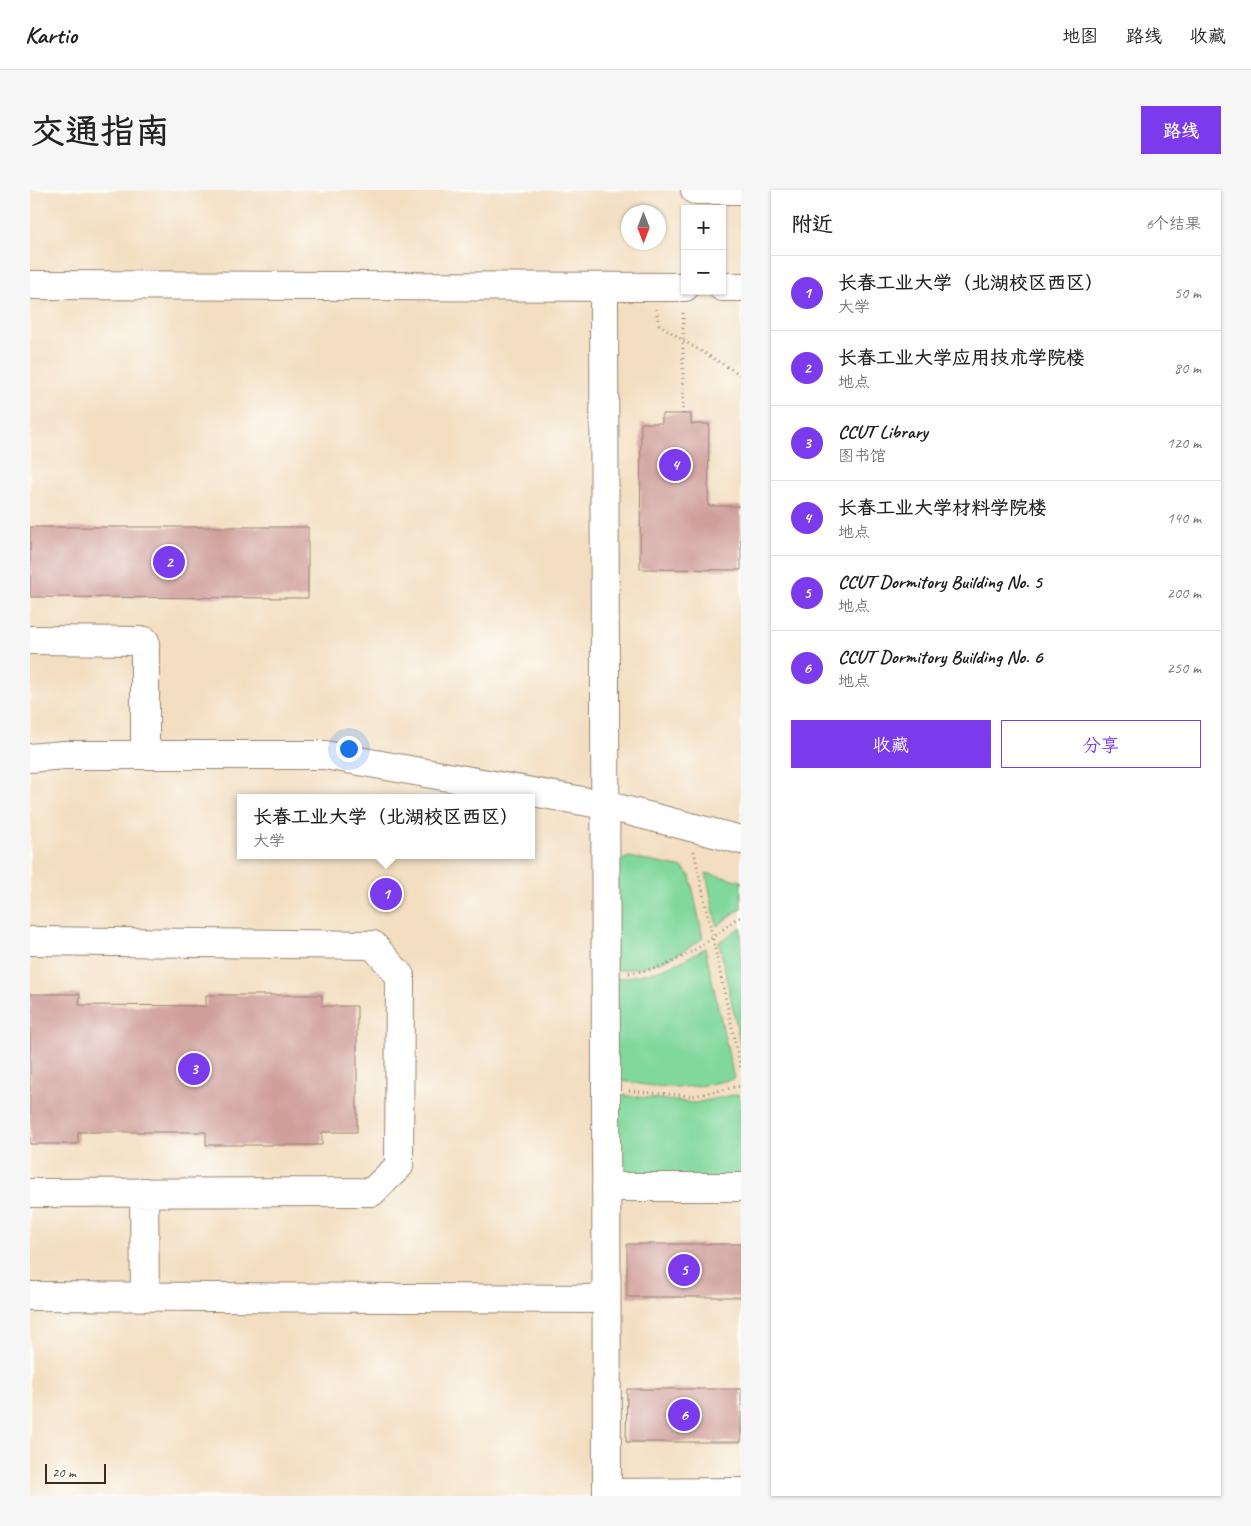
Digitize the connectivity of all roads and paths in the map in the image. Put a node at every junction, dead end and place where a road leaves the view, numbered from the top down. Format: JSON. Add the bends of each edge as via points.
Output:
{"nodes":[{"id":1,"x":695,"y":190,"type":"edge"},
{"id":2,"x":741,"y":190,"type":"edge"},
{"id":3,"x":30,"y":285,"type":"edge"},
{"id":4,"x":604,"y":287,"type":"junction"},
{"id":5,"x":651,"y":287,"type":"junction"},
{"id":6,"x":681,"y":287,"type":"edge"},
{"id":7,"x":726,"y":287,"type":"edge"},
{"id":8,"x":741,"y":287,"type":"edge"},
{"id":9,"x":684,"y":295,"type":"edge"},
{"id":10,"x":684,"y":341,"type":"junction"},
{"id":11,"x":741,"y":374,"type":"edge"},
{"id":12,"x":683,"y":414,"type":"dead end"},
{"id":13,"x":30,"y":640,"type":"edge"},
{"id":14,"x":145,"y":755,"type":"junction"},
{"id":15,"x":30,"y":758,"type":"edge"},
{"id":16,"x":605,"y":805,"type":"junction"},
{"id":17,"x":689,"y":826,"type":"junction"},
{"id":18,"x":741,"y":840,"type":"edge"},
{"id":19,"x":741,"y":917,"type":"edge"},
{"id":20,"x":712,"y":937,"type":"junction"},
{"id":21,"x":30,"y":941,"type":"edge"},
{"id":22,"x":606,"y":976,"type":"junction"},
{"id":23,"x":741,"y":1070,"type":"edge"},
{"id":24,"x":741,"y":1086,"type":"edge"},
{"id":25,"x":606,"y":1090,"type":"junction"},
{"id":26,"x":606,"y":1187,"type":"junction"},
{"id":27,"x":741,"y":1187,"type":"edge"},
{"id":28,"x":144,"y":1192,"type":"junction"},
{"id":29,"x":30,"y":1193,"type":"edge"},
{"id":30,"x":30,"y":1296,"type":"edge"},
{"id":31,"x":145,"y":1296,"type":"junction"},
{"id":32,"x":606,"y":1299,"type":"junction"},
{"id":33,"x":741,"y":1492,"type":"edge"},
{"id":34,"x":607,"y":1494,"type":"edge"}],
"edges":[{"from":1,"to":2,"type":"street"},
{"from":3,"to":4,"type":"street"},
{"from":4,"to":5,"type":"street"},
{"from":4,"to":16,"type":"street"},
{"from":5,"to":6,"type":"street"},
{"from":5,"to":10,"type":"path","via":[[659,324]]},
{"from":7,"to":8,"type":"street"},
{"from":9,"to":10,"type":"path"},
{"from":10,"to":11,"type":"path"},
{"from":10,"to":12,"type":"path"},
{"from":13,"to":14,"type":"street","via":[[145,641]]},
{"from":14,"to":15,"type":"street"},
{"from":14,"to":16,"type":"street","via":[[325,755]]},
{"from":16,"to":17,"type":"street"},
{"from":16,"to":22,"type":"street"},
{"from":17,"to":18,"type":"street"},
{"from":17,"to":20,"type":"path"},
{"from":19,"to":20,"type":"path"},
{"from":20,"to":22,"type":"path","via":[[665,966]]},
{"from":20,"to":23,"type":"path"},
{"from":21,"to":28,"type":"street","via":[[373,945],[400,976],[399,1166],[372,1192]]},
{"from":22,"to":25,"type":"street"},
{"from":24,"to":25,"type":"path","via":[[692,1096]]},
{"from":25,"to":26,"type":"street"},
{"from":26,"to":27,"type":"street"},
{"from":26,"to":32,"type":"street"},
{"from":28,"to":29,"type":"street"},
{"from":28,"to":31,"type":"street"},
{"from":30,"to":31,"type":"street"},
{"from":31,"to":32,"type":"street"},
{"from":32,"to":34,"type":"street"},
{"from":33,"to":34,"type":"street"}]}
